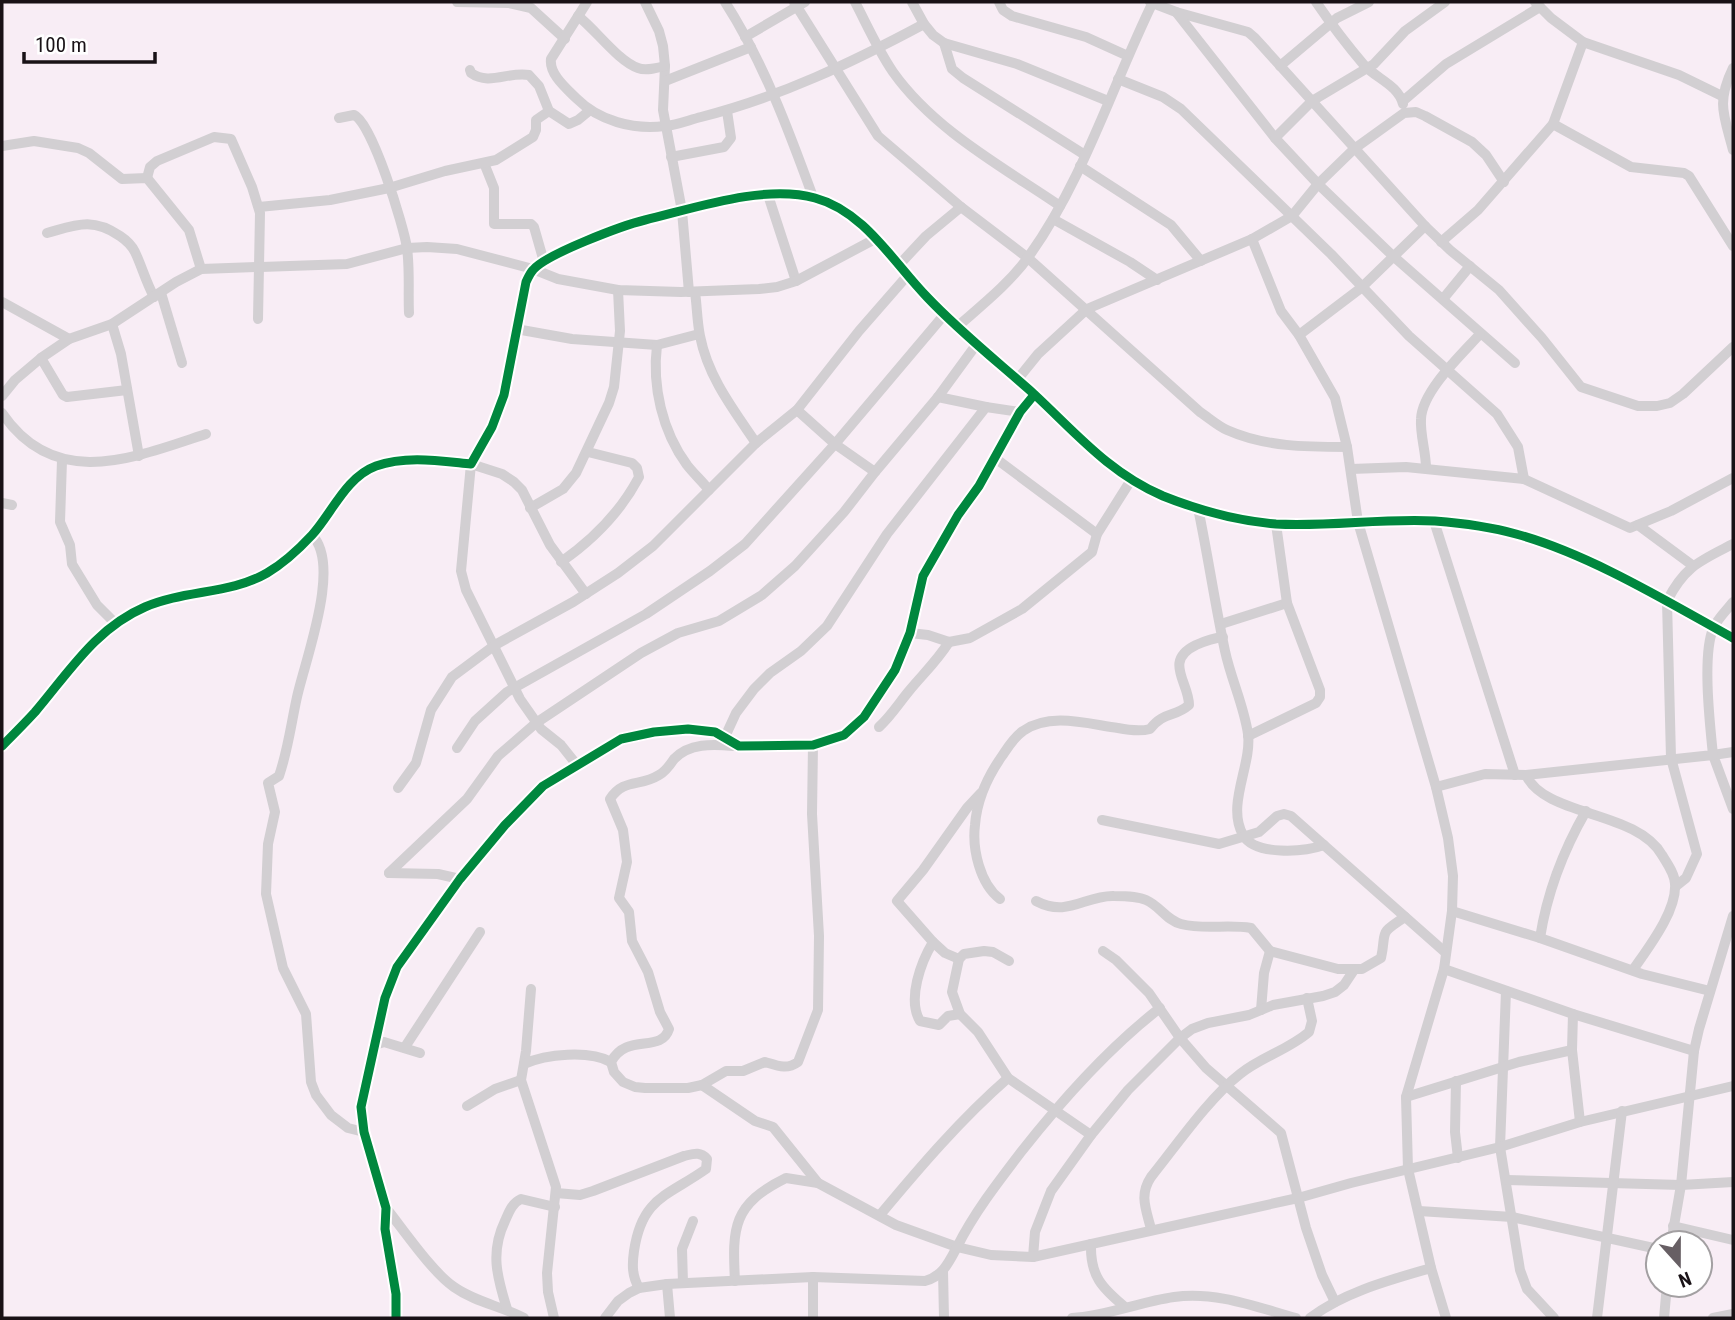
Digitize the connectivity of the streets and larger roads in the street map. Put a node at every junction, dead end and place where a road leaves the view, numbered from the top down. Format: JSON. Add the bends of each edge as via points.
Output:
{"nodes":[{"id":1,"x":457,"y":2,"type":"edge"},
{"id":2,"x":480,"y":2,"type":"edge"},
{"id":3,"x":587,"y":2,"type":"edge"},
{"id":4,"x":645,"y":2,"type":"edge"},
{"id":5,"x":725,"y":2,"type":"edge"},
{"id":6,"x":855,"y":2,"type":"edge"},
{"id":7,"x":912,"y":2,"type":"edge"},
{"id":8,"x":999,"y":2,"type":"edge"},
{"id":9,"x":1152,"y":2,"type":"edge"},
{"id":10,"x":1316,"y":2,"type":"edge"},
{"id":11,"x":1369,"y":2,"type":"edge"},
{"id":12,"x":799,"y":3,"type":"edge"},
{"id":13,"x":1440,"y":3,"type":"edge"},
{"id":14,"x":1538,"y":4,"type":"edge"},
{"id":15,"x":1176,"y":12,"type":"junction"},
{"id":16,"x":578,"y":16,"type":"junction"},
{"id":17,"x":924,"y":24,"type":"junction"},
{"id":18,"x":1330,"y":24,"type":"junction"},
{"id":19,"x":745,"y":37,"type":"junction"},
{"id":20,"x":565,"y":39,"type":"junction"},
{"id":21,"x":1583,"y":42,"type":"junction"},
{"id":22,"x":944,"y":43,"type":"junction"},
{"id":23,"x":751,"y":47,"type":"junction"},
{"id":24,"x":879,"y":48,"type":"junction"},
{"id":25,"x":1128,"y":57,"type":"junction"},
{"id":26,"x":666,"y":66,"type":"junction"},
{"id":27,"x":1280,"y":66,"type":"junction"},
{"id":28,"x":836,"y":68,"type":"junction"},
{"id":29,"x":1367,"y":68,"type":"junction"},
{"id":30,"x":1733,"y":68,"type":"edge"},
{"id":31,"x":470,"y":69,"type":"dead end"},
{"id":32,"x":1118,"y":79,"type":"junction"},
{"id":33,"x":664,"y":81,"type":"junction"},
{"id":34,"x":772,"y":95,"type":"junction"},
{"id":35,"x":1722,"y":96,"type":"junction"},
{"id":36,"x":1108,"y":101,"type":"junction"},
{"id":37,"x":1312,"y":101,"type":"junction"},
{"id":38,"x":1403,"y":101,"type":"junction"},
{"id":39,"x":549,"y":111,"type":"junction"},
{"id":40,"x":589,"y":111,"type":"junction"},
{"id":41,"x":727,"y":111,"type":"junction"},
{"id":42,"x":1404,"y":113,"type":"junction"},
{"id":43,"x":339,"y":118,"type":"dead end"},
{"id":44,"x":1553,"y":124,"type":"junction"},
{"id":45,"x":665,"y":126,"type":"junction"},
{"id":46,"x":1275,"y":138,"type":"junction"},
{"id":47,"x":2,"y":146,"type":"edge"},
{"id":48,"x":1354,"y":149,"type":"junction"},
{"id":49,"x":1733,"y":150,"type":"edge"},
{"id":50,"x":1085,"y":155,"type":"junction"},
{"id":51,"x":671,"y":156,"type":"junction"},
{"id":52,"x":484,"y":163,"type":"junction"},
{"id":53,"x":1080,"y":166,"type":"junction"},
{"id":54,"x":147,"y":178,"type":"junction"},
{"id":55,"x":1504,"y":182,"type":"junction"},
{"id":56,"x":1318,"y":184,"type":"junction"},
{"id":57,"x":389,"y":188,"type":"junction"},
{"id":58,"x":768,"y":195,"type":"junction"},
{"id":59,"x":813,"y":197,"type":"junction"},
{"id":60,"x":1060,"y":206,"type":"junction"},
{"id":61,"x":259,"y":207,"type":"junction"},
{"id":62,"x":961,"y":207,"type":"junction"},
{"id":63,"x":682,"y":211,"type":"junction"},
{"id":64,"x":1292,"y":216,"type":"junction"},
{"id":65,"x":1053,"y":219,"type":"junction"},
{"id":66,"x":1425,"y":226,"type":"junction"},
{"id":67,"x":47,"y":233,"type":"dead end"},
{"id":68,"x":876,"y":239,"type":"junction"},
{"id":69,"x":1252,"y":239,"type":"junction"},
{"id":70,"x":1441,"y":242,"type":"junction"},
{"id":71,"x":1733,"y":246,"type":"edge"},
{"id":72,"x":407,"y":248,"type":"junction"},
{"id":73,"x":1394,"y":256,"type":"junction"},
{"id":74,"x":1028,"y":258,"type":"junction"},
{"id":75,"x":1201,"y":261,"type":"junction"},
{"id":76,"x":544,"y":262,"type":"junction"},
{"id":77,"x":1470,"y":265,"type":"junction"},
{"id":78,"x":260,"y":266,"type":"junction"},
{"id":79,"x":898,"y":266,"type":"junction"},
{"id":80,"x":533,"y":269,"type":"junction"},
{"id":81,"x":201,"y":270,"type":"junction"},
{"id":82,"x":907,"y":276,"type":"junction"},
{"id":83,"x":1157,"y":280,"type":"junction"},
{"id":84,"x":796,"y":281,"type":"junction"},
{"id":85,"x":1361,"y":288,"type":"junction"},
{"id":86,"x":618,"y":290,"type":"junction"},
{"id":87,"x":692,"y":292,"type":"junction"},
{"id":88,"x":158,"y":295,"type":"junction"},
{"id":89,"x":1443,"y":299,"type":"junction"},
{"id":90,"x":2,"y":302,"type":"edge"},
{"id":91,"x":1087,"y":309,"type":"junction"},
{"id":92,"x":409,"y":313,"type":"dead end"},
{"id":93,"x":944,"y":315,"type":"junction"},
{"id":94,"x":258,"y":319,"type":"dead end"},
{"id":95,"x":112,"y":324,"type":"junction"},
{"id":96,"x":957,"y":327,"type":"junction"},
{"id":97,"x":516,"y":328,"type":"junction"},
{"id":98,"x":699,"y":334,"type":"junction"},
{"id":99,"x":1480,"y":334,"type":"junction"},
{"id":100,"x":1299,"y":335,"type":"junction"},
{"id":101,"x":69,"y":340,"type":"junction"},
{"id":102,"x":619,"y":342,"type":"junction"},
{"id":103,"x":657,"y":345,"type":"junction"},
{"id":104,"x":976,"y":345,"type":"junction"},
{"id":105,"x":1733,"y":348,"type":"edge"},
{"id":106,"x":41,"y":358,"type":"junction"},
{"id":107,"x":182,"y":363,"type":"dead end"},
{"id":108,"x":1515,"y":363,"type":"dead end"},
{"id":109,"x":1448,"y":371,"type":"junction"},
{"id":110,"x":1017,"y":380,"type":"junction"},
{"id":111,"x":127,"y":390,"type":"junction"},
{"id":112,"x":1034,"y":395,"type":"junction"},
{"id":113,"x":2,"y":396,"type":"edge"},
{"id":114,"x":938,"y":397,"type":"junction"},
{"id":115,"x":986,"y":407,"type":"junction"},
{"id":116,"x":797,"y":410,"type":"junction"},
{"id":117,"x":1020,"y":412,"type":"junction"},
{"id":118,"x":2,"y":413,"type":"edge"},
{"id":119,"x":206,"y":434,"type":"dead end"},
{"id":120,"x":756,"y":443,"type":"junction"},
{"id":121,"x":835,"y":444,"type":"junction"},
{"id":122,"x":1347,"y":447,"type":"junction"},
{"id":123,"x":588,"y":452,"type":"junction"},
{"id":124,"x":139,"y":456,"type":"junction"},
{"id":125,"x":995,"y":458,"type":"junction"},
{"id":126,"x":62,"y":460,"type":"junction"},
{"id":127,"x":471,"y":464,"type":"junction"},
{"id":128,"x":1426,"y":468,"type":"junction"},
{"id":129,"x":1351,"y":469,"type":"junction"},
{"id":130,"x":874,"y":472,"type":"junction"},
{"id":131,"x":1733,"y":478,"type":"edge"},
{"id":132,"x":1524,"y":479,"type":"junction"},
{"id":133,"x":1131,"y":480,"type":"junction"},
{"id":134,"x":709,"y":490,"type":"junction"},
{"id":135,"x":530,"y":508,"type":"junction"},
{"id":136,"x":1198,"y":508,"type":"junction"},
{"id":137,"x":1359,"y":522,"type":"junction"},
{"id":138,"x":1434,"y":522,"type":"junction"},
{"id":139,"x":1276,"y":524,"type":"junction"},
{"id":140,"x":1638,"y":524,"type":"junction"},
{"id":141,"x":1097,"y":534,"type":"junction"},
{"id":142,"x":312,"y":535,"type":"junction"},
{"id":143,"x":1733,"y":544,"type":"edge"},
{"id":144,"x":561,"y":562,"type":"junction"},
{"id":145,"x":1692,"y":565,"type":"junction"},
{"id":146,"x":586,"y":594,"type":"junction"},
{"id":147,"x":1667,"y":601,"type":"junction"},
{"id":148,"x":1287,"y":603,"type":"junction"},
{"id":149,"x":1733,"y":603,"type":"edge"},
{"id":150,"x":115,"y":623,"type":"junction"},
{"id":151,"x":1221,"y":624,"type":"junction"},
{"id":152,"x":1713,"y":627,"type":"junction"},
{"id":153,"x":910,"y":633,"type":"junction"},
{"id":154,"x":1223,"y":637,"type":"junction"},
{"id":155,"x":1733,"y":638,"type":"edge"},
{"id":156,"x":949,"y":642,"type":"junction"},
{"id":157,"x":495,"y":645,"type":"junction"},
{"id":158,"x":514,"y":687,"type":"junction"},
{"id":159,"x":536,"y":723,"type":"junction"},
{"id":160,"x":879,"y":727,"type":"dead end"},
{"id":161,"x":1248,"y":736,"type":"junction"},
{"id":162,"x":724,"y":739,"type":"junction"},
{"id":163,"x":813,"y":745,"type":"junction"},
{"id":164,"x":739,"y":746,"type":"junction"},
{"id":165,"x":2,"y":747,"type":"edge"},
{"id":166,"x":457,"y":748,"type":"dead end"},
{"id":167,"x":1733,"y":751,"type":"edge"},
{"id":168,"x":1713,"y":755,"type":"junction"},
{"id":169,"x":1671,"y":758,"type":"junction"},
{"id":170,"x":576,"y":765,"type":"junction"},
{"id":171,"x":1521,"y":775,"type":"junction"},
{"id":172,"x":1436,"y":787,"type":"junction"},
{"id":173,"x":398,"y":788,"type":"dead end"},
{"id":174,"x":981,"y":793,"type":"junction"},
{"id":175,"x":1733,"y":809,"type":"edge"},
{"id":176,"x":1586,"y":811,"type":"junction"},
{"id":177,"x":1102,"y":820,"type":"dead end"},
{"id":178,"x":1244,"y":838,"type":"junction"},
{"id":179,"x":1324,"y":845,"type":"junction"},
{"id":180,"x":460,"y":879,"type":"junction"},
{"id":181,"x":1676,"y":886,"type":"junction"},
{"id":182,"x":1000,"y":899,"type":"dead end"},
{"id":183,"x":1036,"y":901,"type":"dead end"},
{"id":184,"x":1452,"y":911,"type":"junction"},
{"id":185,"x":1733,"y":916,"type":"edge"},
{"id":186,"x":1405,"y":917,"type":"junction"},
{"id":187,"x":480,"y":932,"type":"dead end"},
{"id":188,"x":1540,"y":938,"type":"junction"},
{"id":189,"x":933,"y":942,"type":"junction"},
{"id":190,"x":1103,"y":951,"type":"dead end"},
{"id":191,"x":1270,"y":951,"type":"junction"},
{"id":192,"x":1446,"y":953,"type":"junction"},
{"id":193,"x":959,"y":959,"type":"junction"},
{"id":194,"x":1009,"y":961,"type":"dead end"},
{"id":195,"x":1444,"y":969,"type":"junction"},
{"id":196,"x":1354,"y":970,"type":"junction"},
{"id":197,"x":1633,"y":970,"type":"junction"},
{"id":198,"x":531,"y":989,"type":"dead end"},
{"id":199,"x":1506,"y":990,"type":"junction"},
{"id":200,"x":1710,"y":991,"type":"junction"},
{"id":201,"x":1307,"y":998,"type":"junction"},
{"id":202,"x":1160,"y":1008,"type":"junction"},
{"id":203,"x":1261,"y":1010,"type":"junction"},
{"id":204,"x":960,"y":1014,"type":"junction"},
{"id":205,"x":1573,"y":1014,"type":"junction"},
{"id":206,"x":1180,"y":1038,"type":"junction"},
{"id":207,"x":375,"y":1045,"type":"junction"},
{"id":208,"x":405,"y":1047,"type":"junction"},
{"id":209,"x":1572,"y":1050,"type":"junction"},
{"id":210,"x":1694,"y":1051,"type":"junction"},
{"id":211,"x":420,"y":1053,"type":"dead end"},
{"id":212,"x":611,"y":1062,"type":"junction"},
{"id":213,"x":524,"y":1064,"type":"junction"},
{"id":214,"x":1503,"y":1068,"type":"junction"},
{"id":215,"x":1008,"y":1078,"type":"junction"},
{"id":216,"x":521,"y":1080,"type":"junction"},
{"id":217,"x":1456,"y":1081,"type":"junction"},
{"id":218,"x":702,"y":1085,"type":"junction"},
{"id":219,"x":1226,"y":1086,"type":"junction"},
{"id":220,"x":1733,"y":1086,"type":"edge"},
{"id":221,"x":1691,"y":1095,"type":"junction"},
{"id":222,"x":1406,"y":1097,"type":"junction"},
{"id":223,"x":467,"y":1106,"type":"dead end"},
{"id":224,"x":1053,"y":1111,"type":"junction"},
{"id":225,"x":1622,"y":1111,"type":"junction"},
{"id":226,"x":1580,"y":1122,"type":"junction"},
{"id":227,"x":364,"y":1132,"type":"junction"},
{"id":228,"x":1091,"y":1135,"type":"junction"},
{"id":229,"x":1500,"y":1147,"type":"junction"},
{"id":230,"x":1458,"y":1158,"type":"junction"},
{"id":231,"x":1408,"y":1168,"type":"junction"},
{"id":232,"x":1507,"y":1180,"type":"junction"},
{"id":233,"x":1733,"y":1182,"type":"edge"},
{"id":234,"x":818,"y":1183,"type":"junction"},
{"id":235,"x":1614,"y":1183,"type":"junction"},
{"id":236,"x":1681,"y":1185,"type":"junction"},
{"id":237,"x":556,"y":1193,"type":"junction"},
{"id":238,"x":1298,"y":1198,"type":"junction"},
{"id":239,"x":555,"y":1207,"type":"junction"},
{"id":240,"x":386,"y":1208,"type":"junction"},
{"id":241,"x":1419,"y":1211,"type":"junction"},
{"id":242,"x":880,"y":1215,"type":"junction"},
{"id":243,"x":1512,"y":1217,"type":"junction"},
{"id":244,"x":693,"y":1221,"type":"dead end"},
{"id":245,"x":1673,"y":1226,"type":"junction"},
{"id":246,"x":1151,"y":1229,"type":"junction"},
{"id":247,"x":1673,"y":1229,"type":"edge"},
{"id":248,"x":1605,"y":1238,"type":"junction"},
{"id":249,"x":1733,"y":1240,"type":"edge"},
{"id":250,"x":1091,"y":1244,"type":"junction"},
{"id":251,"x":1644,"y":1246,"type":"edge"},
{"id":252,"x":957,"y":1247,"type":"junction"},
{"id":253,"x":1033,"y":1257,"type":"junction"},
{"id":254,"x":1431,"y":1268,"type":"junction"},
{"id":255,"x":943,"y":1271,"type":"junction"},
{"id":256,"x":813,"y":1277,"type":"junction"},
{"id":257,"x":735,"y":1281,"type":"junction"},
{"id":258,"x":683,"y":1283,"type":"junction"},
{"id":259,"x":667,"y":1284,"type":"junction"},
{"id":260,"x":639,"y":1288,"type":"junction"},
{"id":261,"x":1666,"y":1299,"type":"edge"},
{"id":262,"x":1335,"y":1303,"type":"junction"},
{"id":263,"x":1125,"y":1307,"type":"junction"},
{"id":264,"x":507,"y":1309,"type":"junction"},
{"id":265,"x":1733,"y":1314,"type":"edge"},
{"id":266,"x":1100,"y":1317,"type":"edge"},
{"id":267,"x":396,"y":1318,"type":"edge"},
{"id":268,"x":524,"y":1318,"type":"edge"},
{"id":269,"x":554,"y":1318,"type":"edge"},
{"id":270,"x":605,"y":1318,"type":"edge"},
{"id":271,"x":670,"y":1318,"type":"edge"},
{"id":272,"x":813,"y":1318,"type":"edge"},
{"id":273,"x":944,"y":1318,"type":"edge"},
{"id":274,"x":1072,"y":1318,"type":"edge"},
{"id":275,"x":1296,"y":1318,"type":"edge"},
{"id":276,"x":1310,"y":1318,"type":"edge"},
{"id":277,"x":1446,"y":1318,"type":"edge"},
{"id":278,"x":1554,"y":1318,"type":"edge"},
{"id":279,"x":1597,"y":1318,"type":"edge"},
{"id":280,"x":1664,"y":1318,"type":"edge"},
{"id":281,"x":1713,"y":1318,"type":"edge"}],
"edges":[{"from":1,"to":2,"type":"street"},
{"from":2,"to":20,"type":"street","via":[[531,8]]},
{"from":3,"to":16,"type":"street"},
{"from":4,"to":26,"type":"street","via":[[659,31]]},
{"from":5,"to":19,"type":"street"},
{"from":6,"to":24,"type":"street"},
{"from":7,"to":17,"type":"street"},
{"from":8,"to":25,"type":"street","via":[[1012,16],[1086,37]]},
{"from":9,"to":15,"type":"street"},
{"from":9,"to":25,"type":"street"},
{"from":10,"to":18,"type":"street"},
{"from":11,"to":18,"type":"street"},
{"from":12,"to":19,"type":"street"},
{"from":12,"to":28,"type":"street"},
{"from":13,"to":29,"type":"street"},
{"from":14,"to":21,"type":"street"},
{"from":14,"to":38,"type":"street","via":[[1446,64]]},
{"from":15,"to":27,"type":"street","via":[[1248,32]]},
{"from":15,"to":46,"type":"street"},
{"from":16,"to":20,"type":"street"},
{"from":16,"to":26,"type":"street","via":[[638,68]]},
{"from":17,"to":22,"type":"street"},
{"from":17,"to":24,"type":"street"},
{"from":18,"to":27,"type":"street"},
{"from":18,"to":29,"type":"street"},
{"from":19,"to":23,"type":"street"},
{"from":20,"to":40,"type":"street","via":[[551,59],[552,69]]},
{"from":21,"to":35,"type":"street","via":[[1679,75]]},
{"from":21,"to":44,"type":"street"},
{"from":22,"to":36,"type":"street","via":[[1017,64]]},
{"from":22,"to":50,"type":"street","via":[[952,69]]},
{"from":23,"to":33,"type":"street"},
{"from":23,"to":34,"type":"street"},
{"from":24,"to":28,"type":"street"},
{"from":24,"to":60,"type":"street","via":[[930,113]]},
{"from":25,"to":32,"type":"street"},
{"from":26,"to":33,"type":"street"},
{"from":27,"to":37,"type":"street"},
{"from":28,"to":34,"type":"street"},
{"from":28,"to":62,"type":"street","via":[[878,136]]},
{"from":29,"to":37,"type":"street"},
{"from":29,"to":38,"type":"street"},
{"from":30,"to":35,"type":"street"},
{"from":31,"to":39,"type":"street","via":[[480,79],[489,80],[529,75]]},
{"from":32,"to":36,"type":"street"},
{"from":32,"to":64,"type":"street","via":[[1181,109]]},
{"from":33,"to":45,"type":"street"},
{"from":34,"to":41,"type":"street"},
{"from":34,"to":59,"type":"street"},
{"from":35,"to":49,"type":"street"},
{"from":36,"to":50,"type":"street"},
{"from":37,"to":46,"type":"street"},
{"from":37,"to":48,"type":"street"},
{"from":38,"to":42,"type":"street"},
{"from":39,"to":40,"type":"street","via":[[569,124]]},
{"from":39,"to":52,"type":"street","via":[[537,120],[533,137]]},
{"from":40,"to":45,"type":"street","via":[[629,125]]},
{"from":41,"to":45,"type":"street"},
{"from":41,"to":51,"type":"street","via":[[731,138],[724,147]]},
{"from":42,"to":48,"type":"street"},
{"from":42,"to":55,"type":"street","via":[[1416,112],[1472,142]]},
{"from":43,"to":57,"type":"street","via":[[354,115],[364,123]]},
{"from":44,"to":55,"type":"street"},
{"from":44,"to":71,"type":"street","via":[[1631,167],[1689,176]]},
{"from":45,"to":51,"type":"street"},
{"from":46,"to":56,"type":"street"},
{"from":47,"to":54,"type":"street","via":[[34,141],[78,148],[122,178]]},
{"from":48,"to":56,"type":"street"},
{"from":48,"to":66,"type":"street"},
{"from":50,"to":53,"type":"street"},
{"from":51,"to":63,"type":"street"},
{"from":52,"to":57,"type":"street"},
{"from":52,"to":76,"type":"street","via":[[494,188],[494,224],[531,224]]},
{"from":53,"to":60,"type":"street"},
{"from":53,"to":75,"type":"street","via":[[1171,225]]},
{"from":54,"to":61,"type":"street","via":[[157,161],[214,137],[231,139]]},
{"from":54,"to":81,"type":"street","via":[[189,230]]},
{"from":55,"to":70,"type":"street"},
{"from":56,"to":64,"type":"street"},
{"from":56,"to":73,"type":"street"},
{"from":57,"to":61,"type":"street"},
{"from":57,"to":72,"type":"street"},
{"from":58,"to":59,"type":"street"},
{"from":58,"to":63,"type":"street"},
{"from":58,"to":84,"type":"street"},
{"from":59,"to":68,"type":"street","via":[[856,219]]},
{"from":60,"to":65,"type":"street"},
{"from":61,"to":78,"type":"street"},
{"from":62,"to":74,"type":"street"},
{"from":62,"to":79,"type":"street"},
{"from":63,"to":76,"type":"street","via":[[593,237]]},
{"from":63,"to":87,"type":"street"},
{"from":64,"to":69,"type":"street"},
{"from":64,"to":85,"type":"street"},
{"from":65,"to":74,"type":"street"},
{"from":65,"to":83,"type":"street"},
{"from":66,"to":70,"type":"street"},
{"from":66,"to":73,"type":"street"},
{"from":67,"to":88,"type":"street","via":[[87,223],[113,231],[128,241],[143,276]]},
{"from":68,"to":79,"type":"street"},
{"from":68,"to":84,"type":"street"},
{"from":69,"to":75,"type":"street"},
{"from":69,"to":100,"type":"street","via":[[1281,311]]},
{"from":70,"to":77,"type":"street"},
{"from":72,"to":78,"type":"street","via":[[347,264]]},
{"from":72,"to":80,"type":"street","via":[[457,249]]},
{"from":72,"to":92,"type":"street"},
{"from":73,"to":85,"type":"street"},
{"from":73,"to":89,"type":"street"},
{"from":74,"to":91,"type":"street"},
{"from":74,"to":96,"type":"street"},
{"from":75,"to":83,"type":"street"},
{"from":76,"to":80,"type":"street"},
{"from":77,"to":89,"type":"street"},
{"from":77,"to":105,"type":"street","via":[[1514,306],[1581,387],[1638,406],[1670,403]]},
{"from":78,"to":81,"type":"street"},
{"from":78,"to":94,"type":"street"},
{"from":79,"to":82,"type":"street"},
{"from":80,"to":86,"type":"street","via":[[558,279]]},
{"from":80,"to":97,"type":"street"},
{"from":81,"to":88,"type":"street"},
{"from":82,"to":93,"type":"street"},
{"from":82,"to":116,"type":"street"},
{"from":83,"to":91,"type":"street"},
{"from":84,"to":87,"type":"street","via":[[759,289]]},
{"from":85,"to":100,"type":"street"},
{"from":85,"to":109,"type":"street"},
{"from":86,"to":87,"type":"street"},
{"from":86,"to":102,"type":"street"},
{"from":87,"to":98,"type":"street"},
{"from":88,"to":95,"type":"street"},
{"from":88,"to":107,"type":"street"},
{"from":89,"to":99,"type":"street"},
{"from":90,"to":101,"type":"street"},
{"from":91,"to":110,"type":"street"},
{"from":91,"to":122,"type":"street","via":[[1200,412],[1227,430],[1297,447]]},
{"from":93,"to":96,"type":"street"},
{"from":93,"to":121,"type":"street"},
{"from":95,"to":101,"type":"street"},
{"from":95,"to":111,"type":"street"},
{"from":96,"to":104,"type":"street"},
{"from":97,"to":102,"type":"street"},
{"from":97,"to":127,"type":"street","via":[[504,395]]},
{"from":98,"to":103,"type":"street"},
{"from":98,"to":120,"type":"street","via":[[719,388]]},
{"from":99,"to":108,"type":"street"},
{"from":99,"to":109,"type":"street"},
{"from":100,"to":122,"type":"street","via":[[1330,387]]},
{"from":101,"to":106,"type":"street"},
{"from":102,"to":103,"type":"street"},
{"from":102,"to":123,"type":"street","via":[[614,387]]},
{"from":103,"to":134,"type":"street","via":[[656,382],[663,416],[679,453]]},
{"from":104,"to":110,"type":"street"},
{"from":104,"to":114,"type":"street"},
{"from":106,"to":111,"type":"street","via":[[67,397]]},
{"from":106,"to":113,"type":"street"},
{"from":109,"to":128,"type":"street","via":[[1422,409]]},
{"from":109,"to":132,"type":"street","via":[[1497,414],[1518,447]]},
{"from":110,"to":112,"type":"street"},
{"from":111,"to":124,"type":"street"},
{"from":112,"to":117,"type":"street"},
{"from":112,"to":133,"type":"street","via":[[1072,434]]},
{"from":114,"to":115,"type":"street"},
{"from":114,"to":130,"type":"street"},
{"from":115,"to":117,"type":"street"},
{"from":115,"to":162,"type":"street","via":[[887,534],[827,626],[754,689]]},
{"from":116,"to":120,"type":"street"},
{"from":116,"to":121,"type":"street"},
{"from":117,"to":125,"type":"street"},
{"from":118,"to":126,"type":"street","via":[[13,430]]},
{"from":119,"to":124,"type":"street"},
{"from":120,"to":134,"type":"street"},
{"from":121,"to":130,"type":"street"},
{"from":121,"to":158,"type":"street","via":[[745,544],[710,571],[646,614]]},
{"from":122,"to":129,"type":"street"},
{"from":123,"to":135,"type":"street","via":[[563,489]]},
{"from":123,"to":144,"type":"street","via":[[632,463],[639,477],[610,521]]},
{"from":124,"to":126,"type":"street","via":[[90,463]]},
{"from":125,"to":141,"type":"street"},
{"from":125,"to":153,"type":"street","via":[[923,576]]},
{"from":126,"to":150,"type":"street","via":[[60,522],[72,564],[97,605]]},
{"from":127,"to":135,"type":"street","via":[[514,482]]},
{"from":127,"to":142,"type":"street","via":[[413,460],[374,467],[352,482]]},
{"from":127,"to":157,"type":"street","via":[[461,571]]},
{"from":128,"to":129,"type":"street"},
{"from":128,"to":132,"type":"street"},
{"from":129,"to":137,"type":"street"},
{"from":130,"to":159,"type":"street","via":[[795,566],[762,595],[719,621],[678,633],[641,653]]},
{"from":131,"to":140,"type":"street"},
{"from":132,"to":140,"type":"street","via":[[1630,528]]},
{"from":133,"to":136,"type":"street"},
{"from":133,"to":141,"type":"street"},
{"from":134,"to":146,"type":"street","via":[[653,546]]},
{"from":135,"to":144,"type":"street"},
{"from":136,"to":139,"type":"street"},
{"from":136,"to":151,"type":"street"},
{"from":137,"to":138,"type":"street"},
{"from":137,"to":139,"type":"street"},
{"from":137,"to":172,"type":"street"},
{"from":138,"to":147,"type":"street","via":[[1540,542]]},
{"from":138,"to":171,"type":"street"},
{"from":139,"to":148,"type":"street"},
{"from":140,"to":145,"type":"street"},
{"from":141,"to":156,"type":"street","via":[[1092,552],[1022,609],[970,638]]},
{"from":142,"to":150,"type":"street","via":[[264,575],[159,601]]},
{"from":142,"to":227,"type":"street","via":[[318,541],[324,586],[288,749],[279,776],[268,783],[275,812],[266,894],[283,968],[306,1014],[308,1064],[316,1095],[338,1121]]},
{"from":143,"to":145,"type":"street"},
{"from":144,"to":146,"type":"street"},
{"from":145,"to":147,"type":"street"},
{"from":146,"to":157,"type":"street"},
{"from":147,"to":152,"type":"street"},
{"from":147,"to":169,"type":"street"},
{"from":148,"to":151,"type":"street"},
{"from":148,"to":161,"type":"street","via":[[1320,697]]},
{"from":149,"to":152,"type":"street"},
{"from":150,"to":165,"type":"street","via":[[84,651]]},
{"from":151,"to":154,"type":"street"},
{"from":152,"to":155,"type":"street"},
{"from":152,"to":168,"type":"street","via":[[1709,718]]},
{"from":153,"to":156,"type":"street"},
{"from":153,"to":163,"type":"street","via":[[895,670],[864,717],[844,735]]},
{"from":154,"to":161,"type":"street"},
{"from":154,"to":174,"type":"street","via":[[1205,641],[1181,657],[1180,670],[1190,701],[1186,709],[1160,718],[1146,730],[1058,720],[1032,726],[1016,737]]},
{"from":156,"to":160,"type":"street","via":[[935,665]]},
{"from":157,"to":158,"type":"street"},
{"from":157,"to":173,"type":"street","via":[[452,677],[431,710],[416,763]]},
{"from":158,"to":159,"type":"street"},
{"from":158,"to":166,"type":"street","via":[[483,712]]},
{"from":159,"to":170,"type":"street"},
{"from":159,"to":180,"type":"street","via":[[498,756],[467,799],[389,873]]},
{"from":161,"to":178,"type":"street","via":[[1238,795]]},
{"from":162,"to":164,"type":"street"},
{"from":162,"to":170,"type":"street","via":[[715,732],[688,729],[654,732],[621,739]]},
{"from":163,"to":164,"type":"street"},
{"from":163,"to":218,"type":"street","via":[[819,969],[814,1024],[798,1062],[791,1067],[765,1062],[743,1071],[726,1071]]},
{"from":164,"to":212,"type":"street","via":[[694,748],[678,756],[661,775],[618,788],[610,799],[623,830],[627,862],[619,898],[629,912],[632,941],[668,1029],[662,1039],[619,1050]]},
{"from":167,"to":168,"type":"street"},
{"from":168,"to":169,"type":"street"},
{"from":168,"to":175,"type":"street"},
{"from":169,"to":171,"type":"street"},
{"from":169,"to":181,"type":"street","via":[[1697,854],[1686,878]]},
{"from":170,"to":180,"type":"street","via":[[543,786]]},
{"from":171,"to":172,"type":"street","via":[[1485,774]]},
{"from":171,"to":176,"type":"street","via":[[1544,794]]},
{"from":172,"to":184,"type":"street","via":[[1451,858]]},
{"from":174,"to":182,"type":"street","via":[[974,831],[976,853],[989,888]]},
{"from":174,"to":189,"type":"street","via":[[897,901]]},
{"from":176,"to":181,"type":"street","via":[[1624,825],[1651,842]]},
{"from":176,"to":188,"type":"street","via":[[1562,856]]},
{"from":177,"to":178,"type":"street","via":[[1219,844]]},
{"from":178,"to":179,"type":"street","via":[[1277,850]]},
{"from":178,"to":179,"type":"street","via":[[1284,814]]},
{"from":179,"to":186,"type":"street"},
{"from":180,"to":207,"type":"street","via":[[397,967]]},
{"from":181,"to":197,"type":"street","via":[[1665,920]]},
{"from":183,"to":191,"type":"street","via":[[1077,906],[1111,895],[1147,900],[1184,925],[1251,928]]},
{"from":184,"to":188,"type":"street"},
{"from":184,"to":192,"type":"street"},
{"from":185,"to":200,"type":"street"},
{"from":186,"to":192,"type":"street"},
{"from":186,"to":196,"type":"street","via":[[1386,929],[1381,958]]},
{"from":187,"to":208,"type":"street"},
{"from":188,"to":197,"type":"street"},
{"from":189,"to":193,"type":"street"},
{"from":189,"to":204,"type":"street","via":[[918,979],[918,1019],[932,1025]]},
{"from":190,"to":202,"type":"street","via":[[1135,977]]},
{"from":191,"to":196,"type":"street"},
{"from":191,"to":203,"type":"street"},
{"from":192,"to":195,"type":"street"},
{"from":193,"to":194,"type":"street","via":[[984,951]]},
{"from":193,"to":204,"type":"street","via":[[952,992]]},
{"from":195,"to":199,"type":"street"},
{"from":195,"to":222,"type":"street"},
{"from":196,"to":201,"type":"street","via":[[1335,992]]},
{"from":197,"to":200,"type":"street"},
{"from":198,"to":213,"type":"street"},
{"from":199,"to":205,"type":"street"},
{"from":199,"to":214,"type":"street"},
{"from":200,"to":210,"type":"street"},
{"from":201,"to":203,"type":"street"},
{"from":201,"to":219,"type":"street","via":[[1312,1021],[1309,1032]]},
{"from":202,"to":206,"type":"street"},
{"from":202,"to":224,"type":"street"},
{"from":203,"to":206,"type":"street","via":[[1200,1026]]},
{"from":204,"to":215,"type":"street","via":[[978,1032]]},
{"from":205,"to":209,"type":"street"},
{"from":205,"to":210,"type":"street"},
{"from":206,"to":219,"type":"street"},
{"from":206,"to":228,"type":"street"},
{"from":207,"to":208,"type":"street","via":[[384,1042]]},
{"from":207,"to":227,"type":"street","via":[[361,1107]]},
{"from":208,"to":211,"type":"street"},
{"from":209,"to":214,"type":"street"},
{"from":209,"to":226,"type":"street"},
{"from":210,"to":221,"type":"street"},
{"from":212,"to":213,"type":"street","via":[[595,1055],[541,1057]]},
{"from":212,"to":218,"type":"street","via":[[623,1082],[635,1087]]},
{"from":213,"to":216,"type":"street"},
{"from":214,"to":217,"type":"street"},
{"from":214,"to":229,"type":"street"},
{"from":215,"to":224,"type":"street"},
{"from":215,"to":242,"type":"street","via":[[980,1102]]},
{"from":216,"to":223,"type":"street"},
{"from":216,"to":237,"type":"street"},
{"from":217,"to":222,"type":"street"},
{"from":217,"to":230,"type":"street"},
{"from":218,"to":234,"type":"street","via":[[755,1121],[774,1127]]},
{"from":219,"to":238,"type":"street","via":[[1280,1133]]},
{"from":219,"to":246,"type":"street","via":[[1144,1186],[1142,1196]]},
{"from":220,"to":221,"type":"street"},
{"from":221,"to":225,"type":"street"},
{"from":221,"to":236,"type":"street"},
{"from":222,"to":231,"type":"street"},
{"from":224,"to":228,"type":"street"},
{"from":224,"to":252,"type":"street","via":[[1003,1175]]},
{"from":225,"to":226,"type":"street"},
{"from":225,"to":235,"type":"street"},
{"from":226,"to":229,"type":"street"},
{"from":227,"to":240,"type":"street"},
{"from":228,"to":253,"type":"street","via":[[1042,1209]]},
{"from":229,"to":230,"type":"street"},
{"from":229,"to":232,"type":"street"},
{"from":230,"to":231,"type":"street"},
{"from":231,"to":238,"type":"street"},
{"from":231,"to":241,"type":"street"},
{"from":232,"to":235,"type":"street"},
{"from":232,"to":243,"type":"street"},
{"from":233,"to":236,"type":"street"},
{"from":234,"to":242,"type":"street"},
{"from":234,"to":257,"type":"street","via":[[786,1178],[743,1209],[733,1248]]},
{"from":235,"to":236,"type":"street"},
{"from":235,"to":248,"type":"street"},
{"from":236,"to":245,"type":"street"},
{"from":237,"to":239,"type":"street"},
{"from":237,"to":260,"type":"street","via":[[580,1195],[684,1156],[702,1154],[706,1168],[666,1192],[642,1221],[633,1259]]},
{"from":238,"to":246,"type":"street"},
{"from":238,"to":262,"type":"street"},
{"from":239,"to":264,"type":"street","via":[[522,1199],[513,1204],[503,1224],[495,1264]]},
{"from":239,"to":269,"type":"street","via":[[547,1273]]},
{"from":240,"to":264,"type":"street","via":[[452,1286]]},
{"from":240,"to":267,"type":"street"},
{"from":241,"to":243,"type":"street"},
{"from":241,"to":254,"type":"street"},
{"from":242,"to":252,"type":"street"},
{"from":243,"to":248,"type":"street"},
{"from":243,"to":278,"type":"street","via":[[1527,1289]]},
{"from":244,"to":258,"type":"street","via":[[682,1250]]},
{"from":245,"to":247,"type":"street"},
{"from":245,"to":249,"type":"street"},
{"from":246,"to":250,"type":"street"},
{"from":248,"to":251,"type":"street"},
{"from":248,"to":279,"type":"street"},
{"from":250,"to":253,"type":"street"},
{"from":250,"to":263,"type":"street","via":[[1099,1283]]},
{"from":252,"to":253,"type":"street"},
{"from":252,"to":255,"type":"street"},
{"from":254,"to":262,"type":"street"},
{"from":254,"to":277,"type":"street"},
{"from":255,"to":256,"type":"street","via":[[925,1281]]},
{"from":255,"to":273,"type":"street"},
{"from":256,"to":257,"type":"street"},
{"from":256,"to":272,"type":"street"},
{"from":257,"to":258,"type":"street"},
{"from":258,"to":259,"type":"street"},
{"from":259,"to":260,"type":"street"},
{"from":259,"to":271,"type":"street"},
{"from":260,"to":270,"type":"street","via":[[618,1301]]},
{"from":261,"to":280,"type":"street"},
{"from":262,"to":276,"type":"street"},
{"from":263,"to":266,"type":"street"},
{"from":263,"to":275,"type":"street","via":[[1203,1295]]},
{"from":264,"to":268,"type":"street"},
{"from":265,"to":281,"type":"street"},
{"from":266,"to":274,"type":"street"}]}
